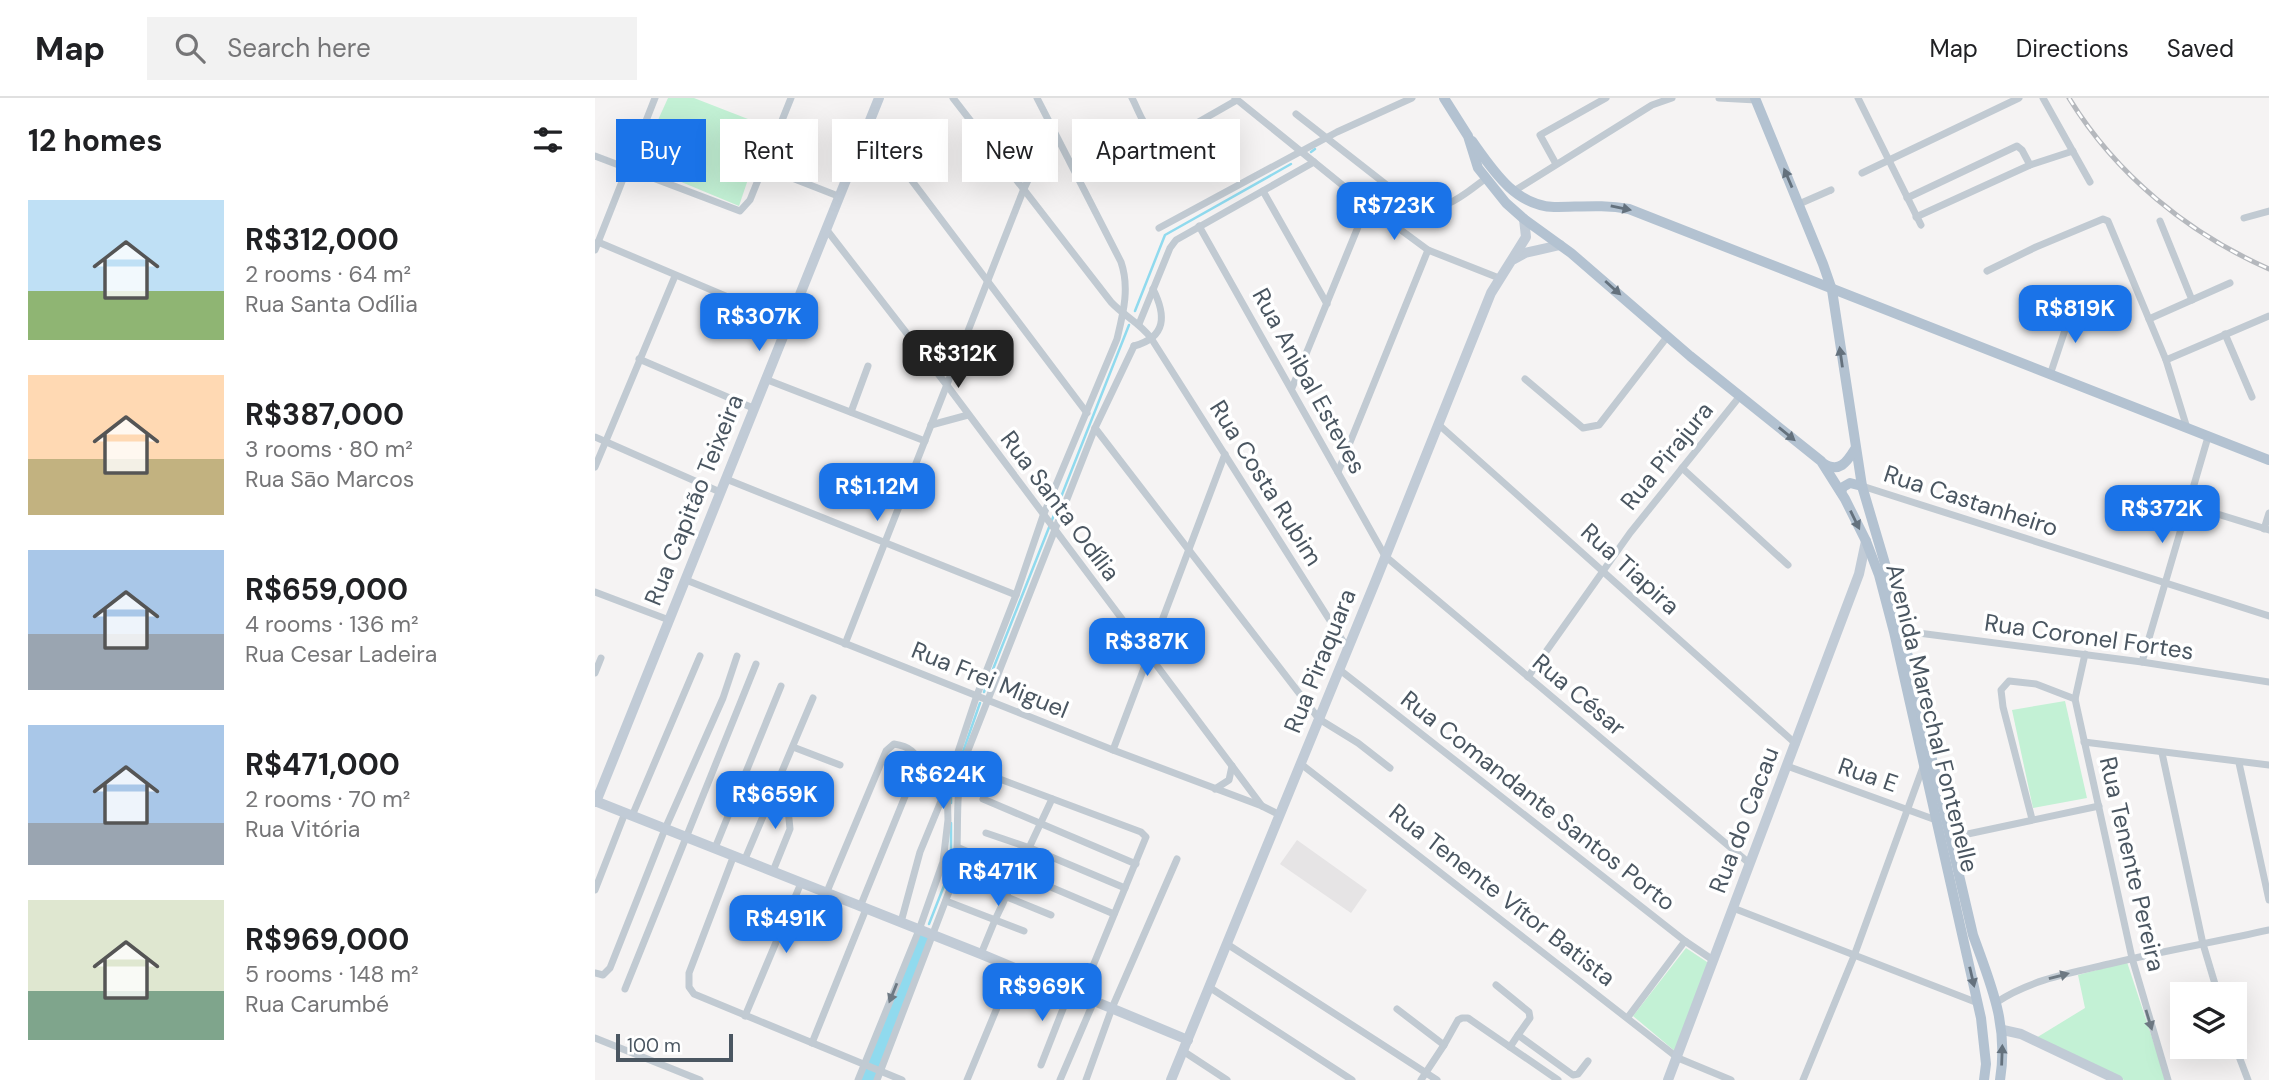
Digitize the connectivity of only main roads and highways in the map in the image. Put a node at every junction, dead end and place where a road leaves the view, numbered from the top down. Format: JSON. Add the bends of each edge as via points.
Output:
{"nodes":[{"id":1,"x":1444,"y":98,"type":"edge"},
{"id":2,"x":1756,"y":99,"type":"edge"},
{"id":3,"x":1468,"y":136,"type":"junction"},
{"id":4,"x":1823,"y":264,"type":"junction"},
{"id":5,"x":1806,"y":280,"type":"junction"},
{"id":6,"x":1832,"y":290,"type":"junction"},
{"id":7,"x":1855,"y":449,"type":"junction"},
{"id":8,"x":2269,"y":460,"type":"edge"},
{"id":9,"x":1821,"y":461,"type":"junction"},
{"id":10,"x":1861,"y":486,"type":"junction"},
{"id":11,"x":1841,"y":492,"type":"junction"},
{"id":12,"x":2003,"y":1030,"type":"junction"},
{"id":13,"x":1986,"y":1064,"type":"junction"},
{"id":14,"x":1985,"y":1080,"type":"edge"},
{"id":15,"x":2000,"y":1080,"type":"edge"}],
"edges":[{"from":1,"to":3,"type":"main road"},
{"from":4,"to":2,"type":"main road","name":"Avenida Marechal Fontenelle","one_way":true},
{"from":3,"to":5,"type":"main road","one_way":true,"via":[[1518,195],[1553,207],[1629,209]]},
{"from":3,"to":9,"type":"main road","name":"Avenida Marechal Fontenelle","one_way":true,"via":[[1478,168],[1506,203]]},
{"from":4,"to":5,"type":"main road","via":[[1818,275]]},
{"from":4,"to":6,"type":"main road","name":"Avenida Marechal Fontenelle"},
{"from":5,"to":6,"type":"main road"},
{"from":7,"to":6,"type":"main road","name":"Avenida Marechal Fontenelle","one_way":true},
{"from":6,"to":8,"type":"main road"},
{"from":7,"to":9,"type":"main road","via":[[1839,467]]},
{"from":7,"to":10,"type":"main road","name":"Avenida Marechal Fontenelle"},
{"from":9,"to":11,"type":"main road","name":"Avenida Marechal Fontenelle"},
{"from":10,"to":11,"type":"main road","via":[[1850,483]]},
{"from":10,"to":12,"type":"main road","name":"Avenida Marechal Fontenelle","via":[[1903,631],[1973,935]]},
{"from":11,"to":13,"type":"main road","name":"Avenida Marechal Fontenelle","one_way":true,"via":[[1879,575],[1978,1003]]},
{"from":12,"to":13,"type":"main road","via":[[1989,1038]]},
{"from":15,"to":12,"type":"main road","name":"Avenida Marechal Fontenelle","one_way":true},
{"from":13,"to":14,"type":"main road","name":"Avenida Marechal Fontenelle"}]}
